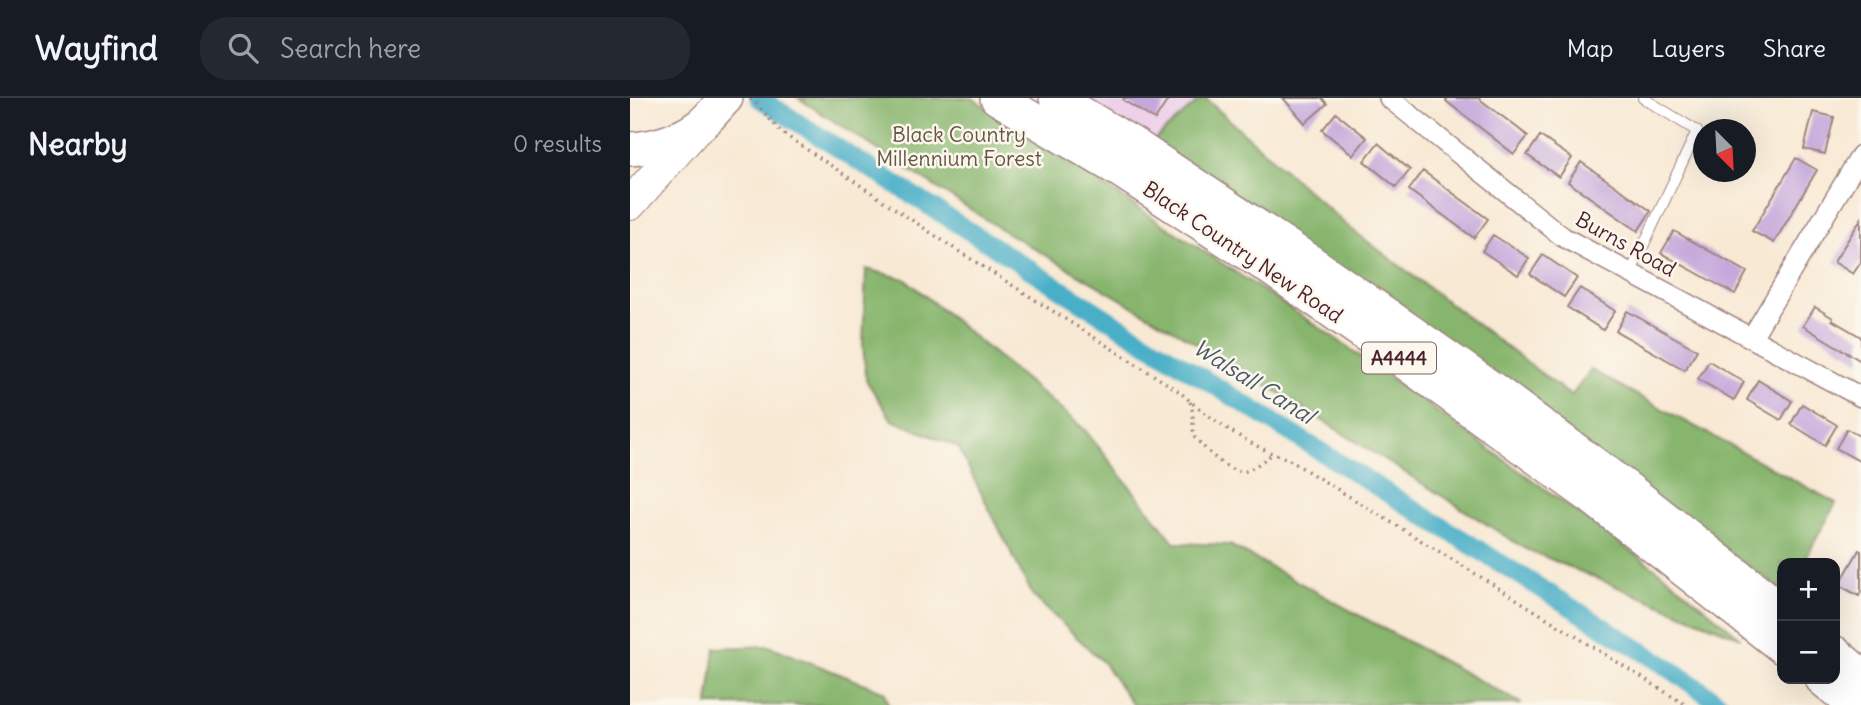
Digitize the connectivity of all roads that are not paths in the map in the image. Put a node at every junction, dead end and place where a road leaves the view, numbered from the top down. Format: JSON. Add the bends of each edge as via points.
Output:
{"nodes":[{"id":1,"x":997,"y":98,"type":"edge"},
{"id":2,"x":1056,"y":98,"type":"edge"},
{"id":3,"x":1389,"y":98,"type":"edge"},
{"id":4,"x":1643,"y":98,"type":"edge"},
{"id":5,"x":723,"y":107,"type":"edge"},
{"id":6,"x":630,"y":149,"type":"edge"},
{"id":7,"x":1861,"y":155,"type":"edge"},
{"id":8,"x":630,"y":204,"type":"edge"},
{"id":9,"x":1630,"y":274,"type":"junction"},
{"id":10,"x":1752,"y":337,"type":"junction"},
{"id":11,"x":1861,"y":397,"type":"edge"},
{"id":12,"x":1777,"y":606,"type":"edge"},
{"id":13,"x":1777,"y":643,"type":"edge"},
{"id":14,"x":1840,"y":657,"type":"edge"},
{"id":15,"x":1861,"y":674,"type":"edge"},
{"id":16,"x":1828,"y":684,"type":"edge"},
{"id":17,"x":1854,"y":705,"type":"edge"}],
"edges":[{"from":1,"to":13,"type":"highway","name":"Black Country New Road","number":"A4444","via":[[1130,177],[1379,344],[1591,497]]},
{"from":2,"to":12,"type":"highway","name":"Black Country New Road","number":"A4444","via":[[1307,259],[1482,382]]},
{"from":3,"to":9,"type":"street","name":"Burns Road","via":[[1563,237]]},
{"from":4,"to":9,"type":"lane","via":[[1697,131]]},
{"from":5,"to":6,"type":"highway","via":[[668,142]]},
{"from":5,"to":8,"type":"main road"},
{"from":7,"to":10,"type":"street"},
{"from":9,"to":10,"type":"street","name":"Burns Road"},
{"from":10,"to":11,"type":"street","name":"Burns Road"},
{"from":14,"to":15,"type":"highway"},
{"from":16,"to":17,"type":"highway"}]}
